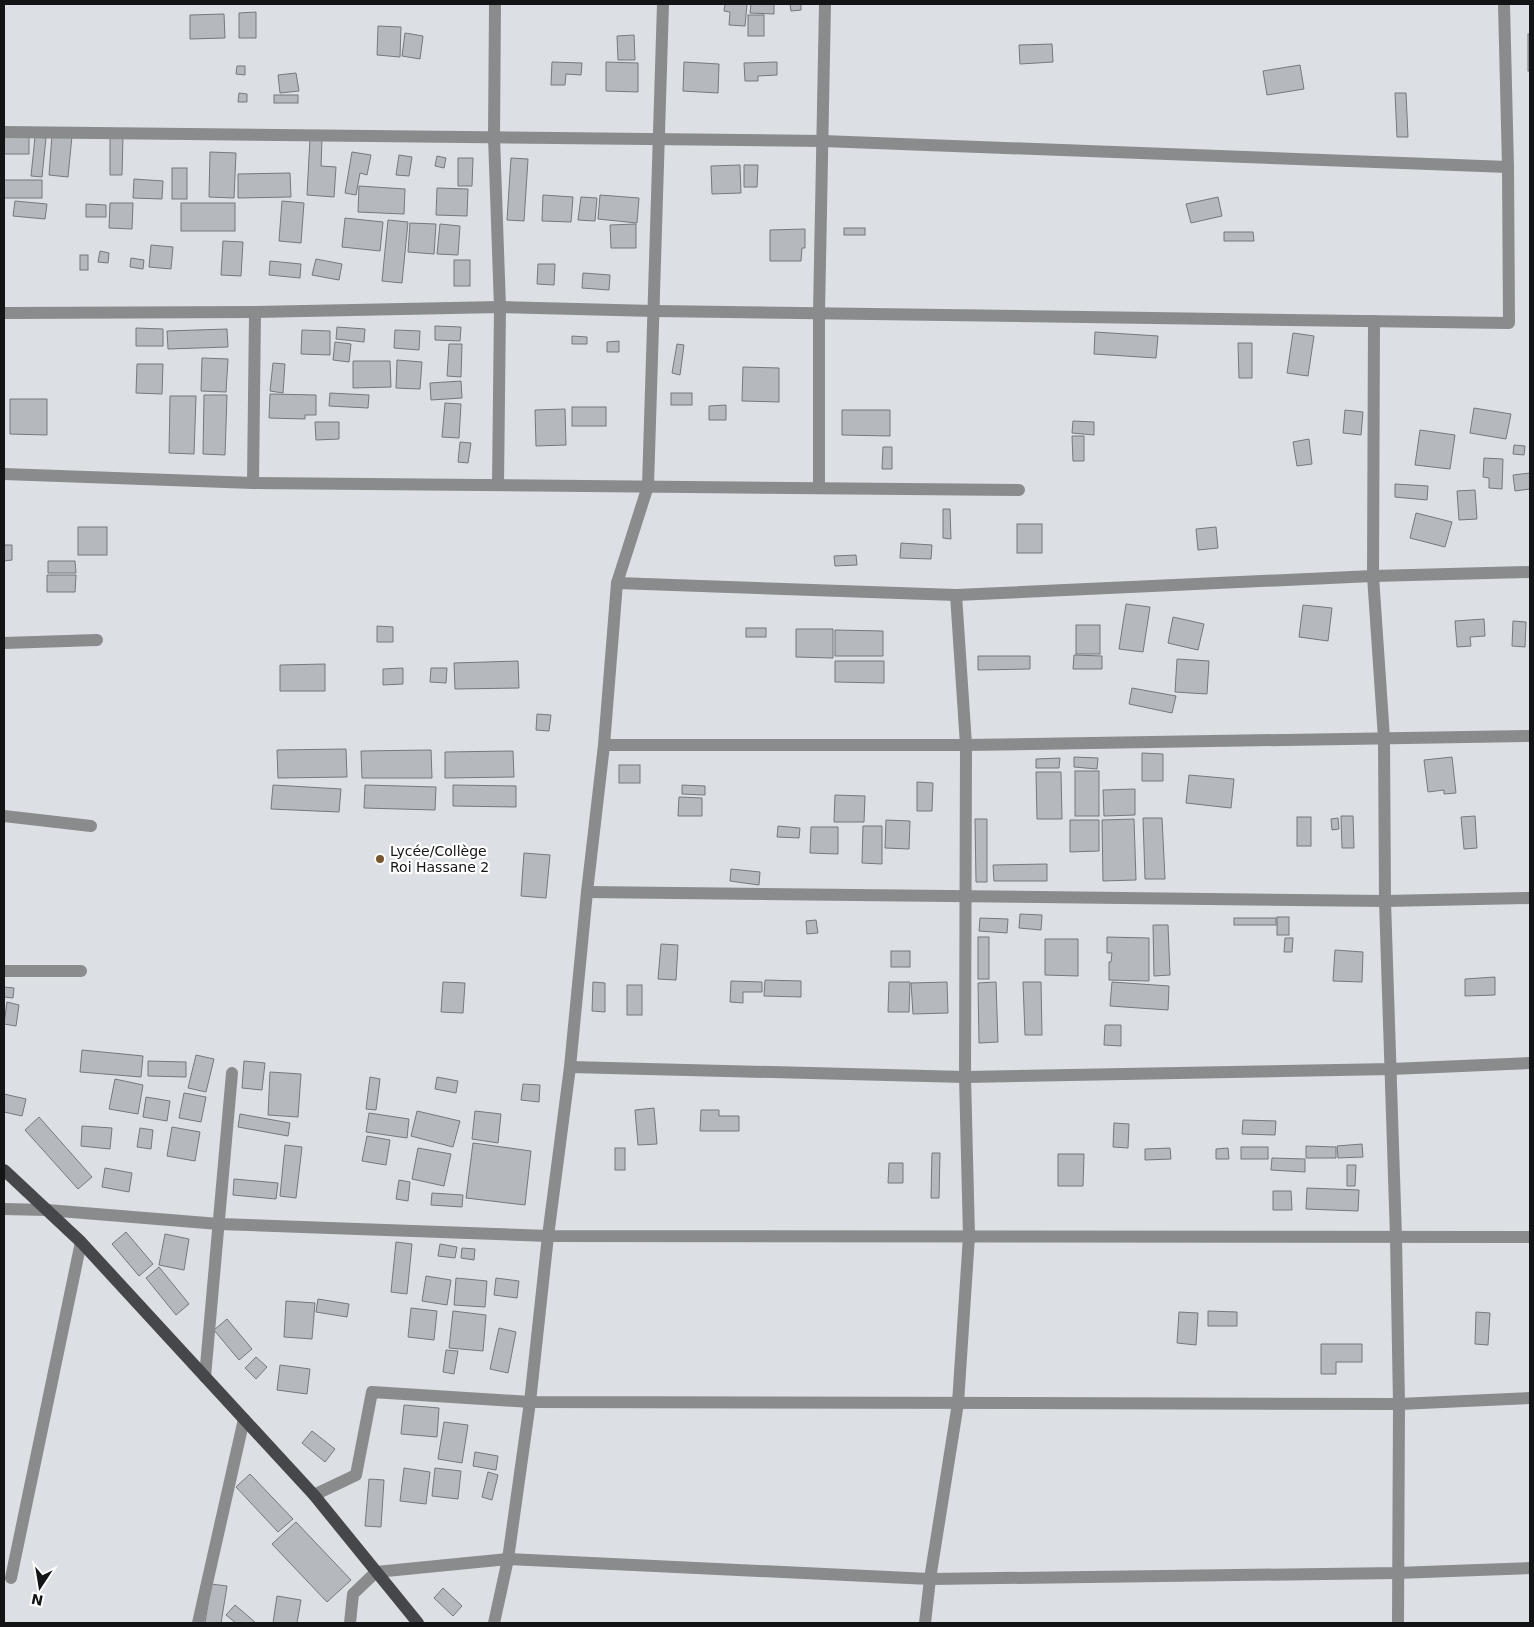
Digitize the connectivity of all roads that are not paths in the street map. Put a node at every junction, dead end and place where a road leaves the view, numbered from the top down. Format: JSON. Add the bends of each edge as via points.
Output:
{"nodes":[{"id":1,"x":494,"y":4,"type":"edge"},
{"id":2,"x":663,"y":4,"type":"edge"},
{"id":3,"x":825,"y":4,"type":"edge"},
{"id":4,"x":1504,"y":4,"type":"edge"},
{"id":5,"x":4,"y":132,"type":"edge"},
{"id":6,"x":494,"y":137,"type":"junction"},
{"id":7,"x":658,"y":139,"type":"junction"},
{"id":8,"x":823,"y":141,"type":"junction"},
{"id":9,"x":1508,"y":167,"type":"junction"},
{"id":10,"x":500,"y":306,"type":"junction"},
{"id":11,"x":654,"y":311,"type":"junction"},
{"id":12,"x":255,"y":312,"type":"junction"},
{"id":13,"x":4,"y":313,"type":"edge"},
{"id":14,"x":819,"y":313,"type":"junction"},
{"id":15,"x":1374,"y":321,"type":"junction"},
{"id":16,"x":4,"y":474,"type":"edge"},
{"id":17,"x":253,"y":483,"type":"junction"},
{"id":18,"x":498,"y":485,"type":"junction"},
{"id":19,"x":648,"y":486,"type":"junction"},
{"id":20,"x":819,"y":488,"type":"junction"},
{"id":21,"x":1019,"y":490,"type":"dead end"},
{"id":22,"x":1530,"y":572,"type":"edge"},
{"id":23,"x":1374,"y":576,"type":"junction"},
{"id":24,"x":617,"y":583,"type":"junction"},
{"id":25,"x":956,"y":595,"type":"junction"},
{"id":26,"x":97,"y":640,"type":"dead end"},
{"id":27,"x":4,"y":643,"type":"edge"},
{"id":28,"x":1530,"y":736,"type":"edge"},
{"id":29,"x":1384,"y":738,"type":"junction"},
{"id":30,"x":604,"y":745,"type":"junction"},
{"id":31,"x":966,"y":745,"type":"junction"},
{"id":32,"x":4,"y":816,"type":"edge"},
{"id":33,"x":91,"y":826,"type":"dead end"},
{"id":34,"x":586,"y":892,"type":"junction"},
{"id":35,"x":965,"y":897,"type":"junction"},
{"id":36,"x":1530,"y":898,"type":"edge"},
{"id":37,"x":1385,"y":901,"type":"junction"},
{"id":38,"x":4,"y":971,"type":"edge"},
{"id":39,"x":81,"y":971,"type":"dead end"},
{"id":40,"x":1530,"y":1063,"type":"edge"},
{"id":41,"x":570,"y":1067,"type":"junction"},
{"id":42,"x":1391,"y":1069,"type":"junction"},
{"id":43,"x":232,"y":1074,"type":"dead end"},
{"id":44,"x":965,"y":1078,"type":"junction"},
{"id":45,"x":4,"y":1170,"type":"edge"},
{"id":46,"x":4,"y":1209,"type":"edge"},
{"id":47,"x":47,"y":1210,"type":"junction"},
{"id":48,"x":219,"y":1224,"type":"junction"},
{"id":49,"x":548,"y":1236,"type":"junction"},
{"id":50,"x":969,"y":1236,"type":"junction"},
{"id":51,"x":1396,"y":1237,"type":"junction"},
{"id":52,"x":1530,"y":1237,"type":"edge"},
{"id":53,"x":80,"y":1242,"type":"junction"},
{"id":54,"x":205,"y":1377,"type":"junction"},
{"id":55,"x":1530,"y":1398,"type":"edge"},
{"id":56,"x":530,"y":1402,"type":"junction"},
{"id":57,"x":958,"y":1402,"type":"junction"},
{"id":58,"x":1399,"y":1404,"type":"junction"},
{"id":59,"x":244,"y":1419,"type":"junction"},
{"id":60,"x":314,"y":1495,"type":"junction"},
{"id":61,"x":508,"y":1559,"type":"junction"},
{"id":62,"x":1530,"y":1568,"type":"edge"},
{"id":63,"x":376,"y":1572,"type":"junction"},
{"id":64,"x":1397,"y":1573,"type":"junction"},
{"id":65,"x":11,"y":1578,"type":"dead end"},
{"id":66,"x":930,"y":1579,"type":"junction"},
{"id":67,"x":198,"y":1623,"type":"edge"},
{"id":68,"x":350,"y":1623,"type":"edge"},
{"id":69,"x":418,"y":1623,"type":"edge"},
{"id":70,"x":494,"y":1623,"type":"edge"},
{"id":71,"x":925,"y":1623,"type":"edge"},
{"id":72,"x":1398,"y":1623,"type":"edge"}],
"edges":[{"from":1,"to":6,"type":"street"},
{"from":2,"to":7,"type":"street"},
{"from":3,"to":8,"type":"street"},
{"from":4,"to":9,"type":"street"},
{"from":5,"to":6,"type":"street"},
{"from":6,"to":7,"type":"street"},
{"from":6,"to":10,"type":"street"},
{"from":7,"to":8,"type":"street"},
{"from":7,"to":11,"type":"street"},
{"from":8,"to":9,"type":"street"},
{"from":8,"to":14,"type":"street"},
{"from":9,"to":15,"type":"street","via":[[1509,323]]},
{"from":10,"to":11,"type":"street"},
{"from":10,"to":12,"type":"street"},
{"from":10,"to":18,"type":"street"},
{"from":11,"to":14,"type":"street"},
{"from":11,"to":19,"type":"street"},
{"from":12,"to":13,"type":"street"},
{"from":12,"to":17,"type":"street"},
{"from":14,"to":15,"type":"street"},
{"from":14,"to":20,"type":"street"},
{"from":15,"to":23,"type":"street"},
{"from":16,"to":17,"type":"street"},
{"from":17,"to":18,"type":"street"},
{"from":18,"to":19,"type":"street"},
{"from":19,"to":20,"type":"street"},
{"from":19,"to":24,"type":"street"},
{"from":20,"to":21,"type":"street"},
{"from":22,"to":23,"type":"street"},
{"from":23,"to":25,"type":"street"},
{"from":23,"to":29,"type":"street"},
{"from":24,"to":25,"type":"street"},
{"from":24,"to":30,"type":"street"},
{"from":25,"to":31,"type":"street"},
{"from":26,"to":27,"type":"street"},
{"from":28,"to":29,"type":"street"},
{"from":29,"to":31,"type":"street"},
{"from":29,"to":37,"type":"street"},
{"from":30,"to":31,"type":"street"},
{"from":30,"to":34,"type":"street"},
{"from":31,"to":35,"type":"street"},
{"from":32,"to":33,"type":"street"},
{"from":34,"to":35,"type":"street"},
{"from":34,"to":41,"type":"street"},
{"from":35,"to":37,"type":"street"},
{"from":35,"to":44,"type":"street"},
{"from":36,"to":37,"type":"street"},
{"from":37,"to":42,"type":"street"},
{"from":38,"to":39,"type":"street"},
{"from":40,"to":42,"type":"street"},
{"from":41,"to":44,"type":"street"},
{"from":41,"to":49,"type":"street"},
{"from":42,"to":44,"type":"street"},
{"from":42,"to":51,"type":"street"},
{"from":43,"to":48,"type":"street"},
{"from":44,"to":50,"type":"street"},
{"from":45,"to":47,"type":"main road"},
{"from":46,"to":47,"type":"street"},
{"from":47,"to":48,"type":"street"},
{"from":47,"to":53,"type":"main road"},
{"from":48,"to":49,"type":"street"},
{"from":48,"to":54,"type":"street"},
{"from":49,"to":50,"type":"street"},
{"from":49,"to":56,"type":"street"},
{"from":50,"to":51,"type":"street"},
{"from":50,"to":57,"type":"street"},
{"from":51,"to":52,"type":"street"},
{"from":51,"to":58,"type":"street"},
{"from":53,"to":54,"type":"main road"},
{"from":53,"to":65,"type":"street"},
{"from":54,"to":59,"type":"main road"},
{"from":55,"to":58,"type":"street"},
{"from":56,"to":57,"type":"street"},
{"from":56,"to":60,"type":"street","via":[[372,1392],[356,1476]]},
{"from":56,"to":61,"type":"street"},
{"from":57,"to":58,"type":"street"},
{"from":57,"to":66,"type":"street"},
{"from":58,"to":64,"type":"street"},
{"from":59,"to":60,"type":"main road"},
{"from":59,"to":67,"type":"street"},
{"from":60,"to":63,"type":"main road"},
{"from":61,"to":63,"type":"street"},
{"from":61,"to":66,"type":"street"},
{"from":61,"to":70,"type":"street"},
{"from":62,"to":64,"type":"street"},
{"from":63,"to":68,"type":"street","via":[[353,1594]]},
{"from":63,"to":69,"type":"main road"},
{"from":64,"to":66,"type":"street"},
{"from":64,"to":72,"type":"street"},
{"from":66,"to":71,"type":"street"}]}
